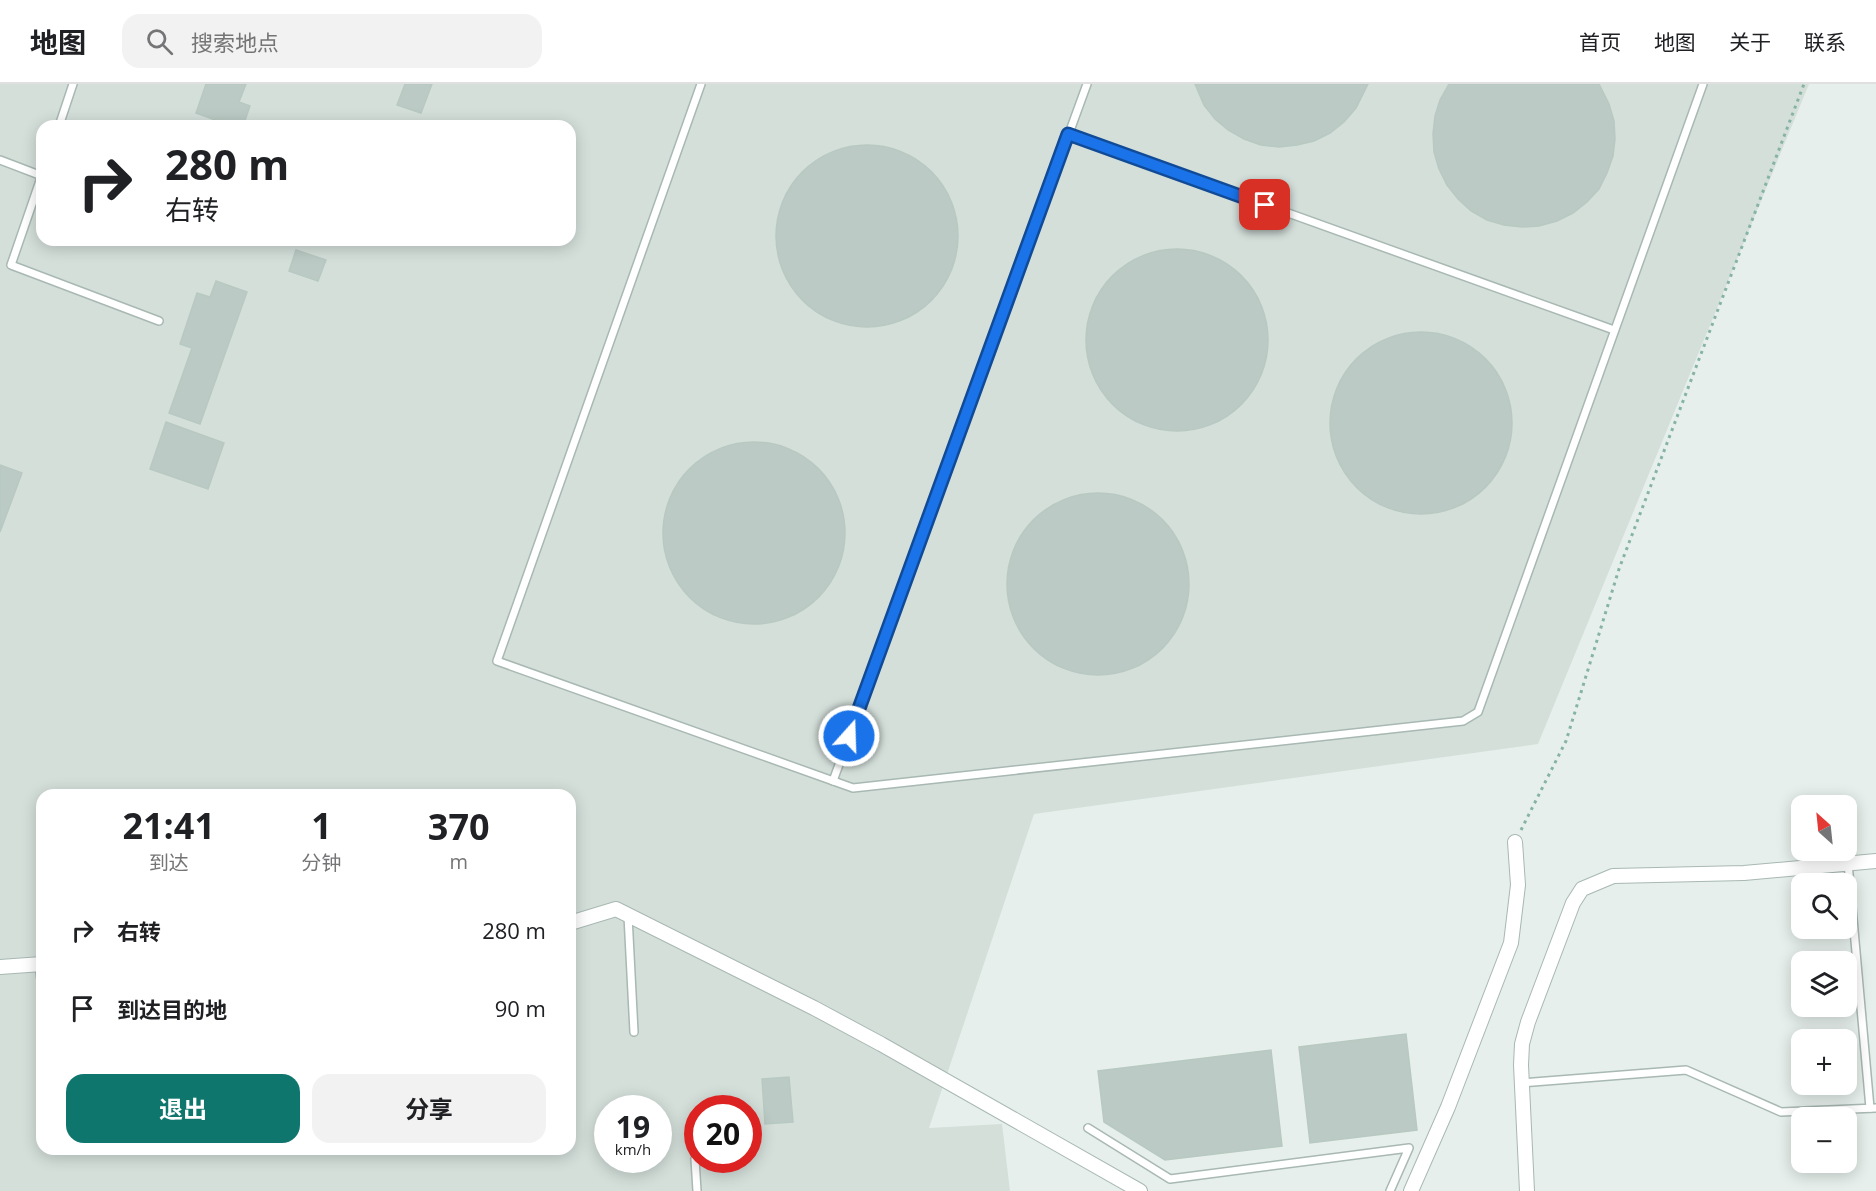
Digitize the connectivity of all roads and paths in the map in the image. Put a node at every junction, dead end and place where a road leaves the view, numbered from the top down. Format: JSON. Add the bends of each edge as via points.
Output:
{"nodes":[{"id":1,"x":73,"y":84,"type":"edge"},
{"id":2,"x":701,"y":84,"type":"edge"},
{"id":3,"x":1087,"y":84,"type":"edge"},
{"id":4,"x":1703,"y":84,"type":"edge"},
{"id":5,"x":1804,"y":84,"type":"edge"},
{"id":6,"x":61,"y":120,"type":"edge"},
{"id":7,"x":1068,"y":134,"type":"junction"},
{"id":8,"x":0,"y":160,"type":"edge"},
{"id":9,"x":36,"y":174,"type":"edge"},
{"id":10,"x":36,"y":193,"type":"edge"},
{"id":11,"x":159,"y":321,"type":"dead end"},
{"id":12,"x":1614,"y":330,"type":"junction"},
{"id":13,"x":833,"y":781,"type":"junction"},
{"id":14,"x":1515,"y":842,"type":"joint"},
{"id":15,"x":1876,"y":861,"type":"edge"},
{"id":16,"x":1848,"y":864,"type":"junction"},
{"id":17,"x":628,"y":916,"type":"junction"},
{"id":18,"x":576,"y":921,"type":"edge"},
{"id":19,"x":36,"y":964,"type":"edge"},
{"id":20,"x":0,"y":967,"type":"edge"},
{"id":21,"x":634,"y":1032,"type":"dead end"},
{"id":22,"x":1522,"y":1083,"type":"junction"},
{"id":23,"x":1873,"y":1108,"type":"edge"},
{"id":24,"x":1088,"y":1128,"type":"dead end"},
{"id":25,"x":695,"y":1173,"type":"edge"},
{"id":26,"x":697,"y":1191,"type":"edge"},
{"id":27,"x":1140,"y":1191,"type":"edge"},
{"id":28,"x":1390,"y":1191,"type":"edge"},
{"id":29,"x":1411,"y":1191,"type":"edge"},
{"id":30,"x":1527,"y":1191,"type":"edge"}],
"edges":[{"from":1,"to":6,"type":"lane"},
{"from":2,"to":13,"type":"lane","via":[[497,661]]},
{"from":3,"to":7,"type":"lane"},
{"from":4,"to":12,"type":"lane"},
{"from":5,"to":14,"type":"path","via":[[1619,569],[1566,741]]},
{"from":7,"to":12,"type":"lane"},
{"from":7,"to":13,"type":"lane"},
{"from":8,"to":9,"type":"lane"},
{"from":10,"to":11,"type":"lane","via":[[11,265]]},
{"from":12,"to":13,"type":"lane","via":[[1478,711],[1463,721],[853,788]]},
{"from":14,"to":29,"type":"street","via":[[1518,885],[1510,943],[1448,1107]]},
{"from":15,"to":16,"type":"street"},
{"from":16,"to":22,"type":"street","via":[[1744,873],[1613,876],[1582,889],[1573,903],[1528,1022],[1522,1044]]},
{"from":16,"to":23,"type":"lane"},
{"from":17,"to":18,"type":"street","via":[[616,909]]},
{"from":17,"to":21,"type":"lane"},
{"from":17,"to":27,"type":"street","via":[[824,1013]]},
{"from":19,"to":20,"type":"street"},
{"from":22,"to":23,"type":"lane","via":[[1686,1070],[1781,1112]]},
{"from":22,"to":30,"type":"street"},
{"from":24,"to":28,"type":"lane","via":[[1170,1179],[1409,1148]]},
{"from":25,"to":26,"type":"lane"}]}
